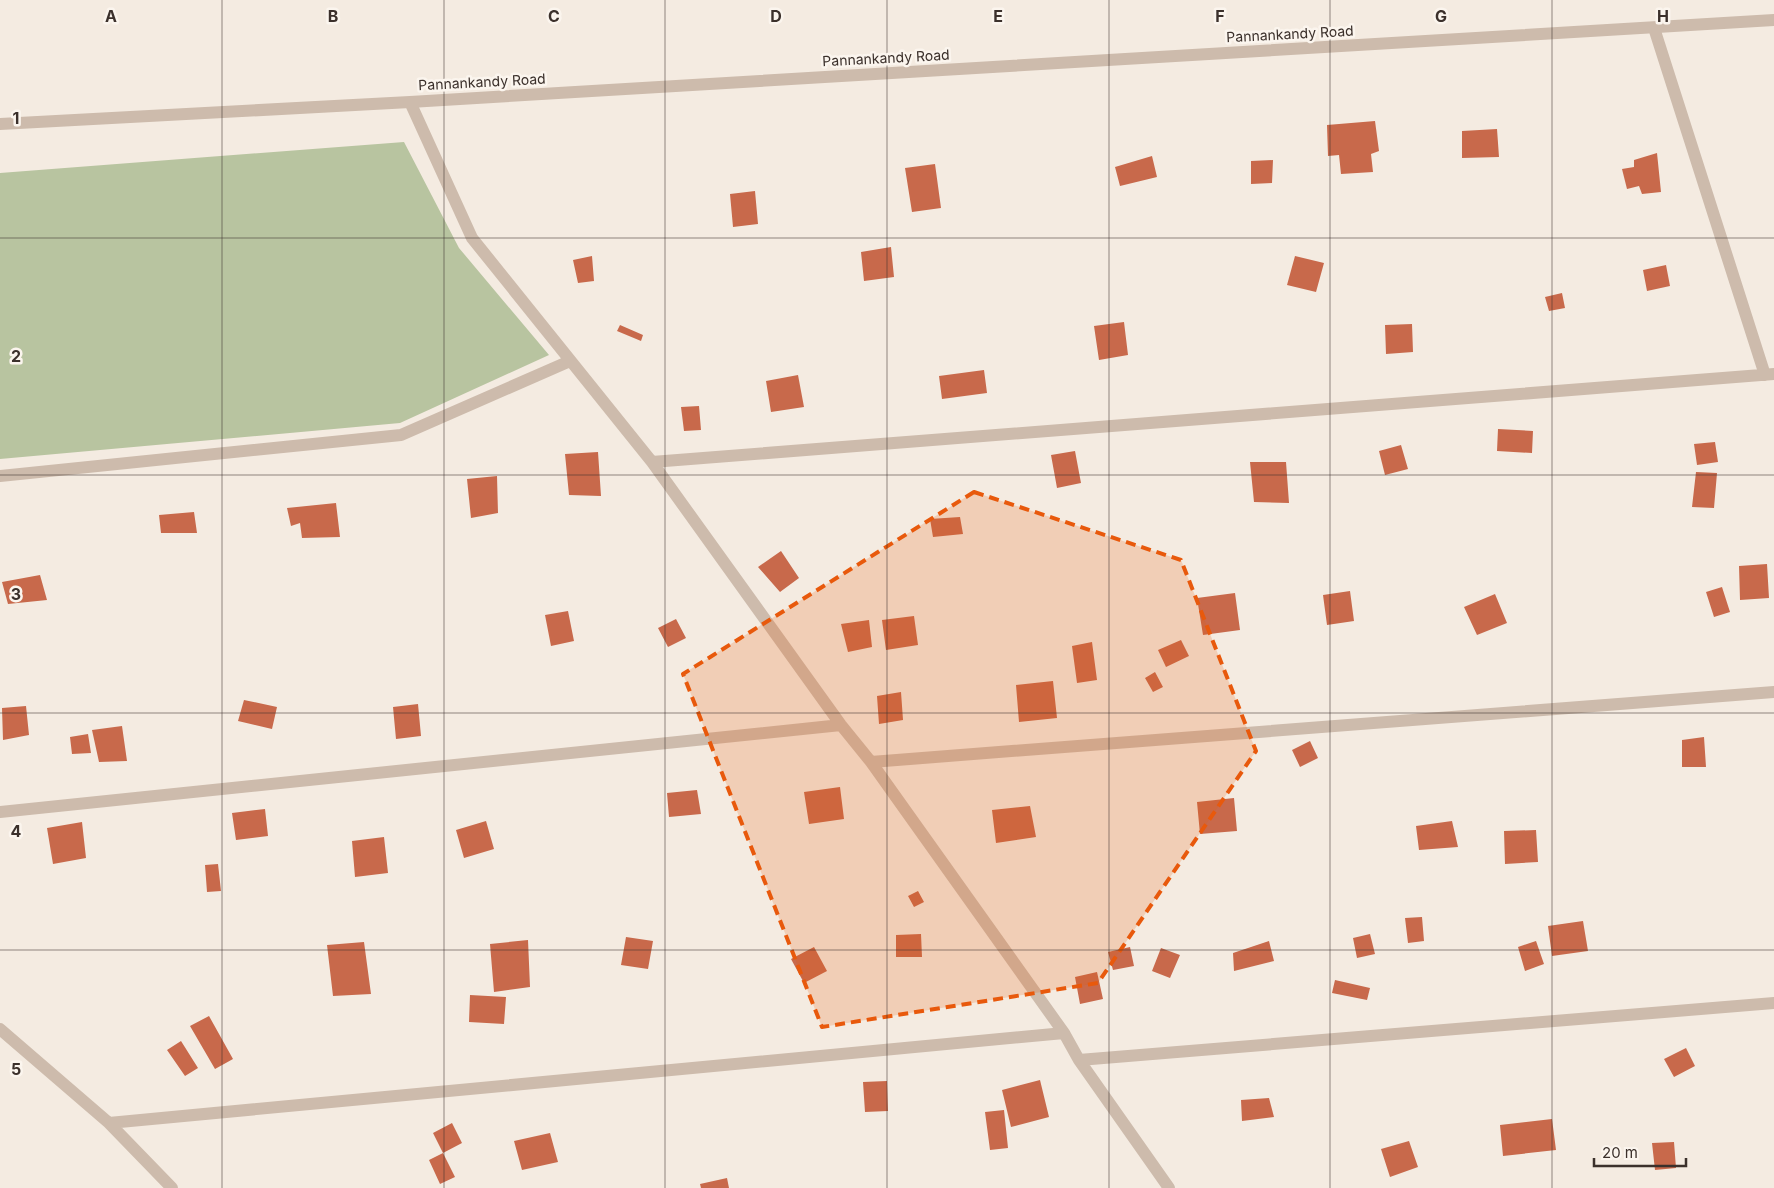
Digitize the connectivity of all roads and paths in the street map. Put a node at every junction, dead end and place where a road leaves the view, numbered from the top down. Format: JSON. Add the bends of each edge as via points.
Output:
{"nodes":[{"id":1,"x":1774,"y":20,"type":"edge"},
{"id":2,"x":1654,"y":28,"type":"junction"},
{"id":3,"x":410,"y":102,"type":"junction"},
{"id":4,"x":0,"y":124,"type":"edge"},
{"id":5,"x":570,"y":360,"type":"junction"},
{"id":6,"x":1769,"y":374,"type":"edge"},
{"id":7,"x":652,"y":462,"type":"junction"},
{"id":8,"x":0,"y":476,"type":"edge"},
{"id":9,"x":1774,"y":692,"type":"edge"},
{"id":10,"x":841,"y":724,"type":"junction"},
{"id":11,"x":871,"y":762,"type":"junction"},
{"id":12,"x":0,"y":812,"type":"edge"},
{"id":13,"x":1774,"y":1003,"type":"edge"},
{"id":14,"x":0,"y":1029,"type":"edge"},
{"id":15,"x":1064,"y":1033,"type":"junction"},
{"id":16,"x":1079,"y":1060,"type":"junction"},
{"id":17,"x":108,"y":1123,"type":"junction"},
{"id":18,"x":172,"y":1188,"type":"edge"},
{"id":19,"x":1169,"y":1188,"type":"edge"}],
"edges":[{"from":1,"to":2,"type":"street","name":"Pannankandy Road"},
{"from":2,"to":3,"type":"street","name":"Pannankandy Road"},
{"from":2,"to":6,"type":"street"},
{"from":3,"to":4,"type":"street","name":"Pannankandy Road"},
{"from":3,"to":5,"type":"street","via":[[472,238]]},
{"from":5,"to":7,"type":"street"},
{"from":5,"to":8,"type":"street","via":[[401,435]]},
{"from":6,"to":7,"type":"street"},
{"from":7,"to":10,"type":"street"},
{"from":9,"to":11,"type":"street"},
{"from":10,"to":11,"type":"street"},
{"from":10,"to":12,"type":"street"},
{"from":11,"to":15,"type":"street"},
{"from":13,"to":16,"type":"street"},
{"from":14,"to":17,"type":"street"},
{"from":15,"to":16,"type":"street"},
{"from":15,"to":17,"type":"street"},
{"from":16,"to":19,"type":"street"},
{"from":17,"to":18,"type":"street"}]}
